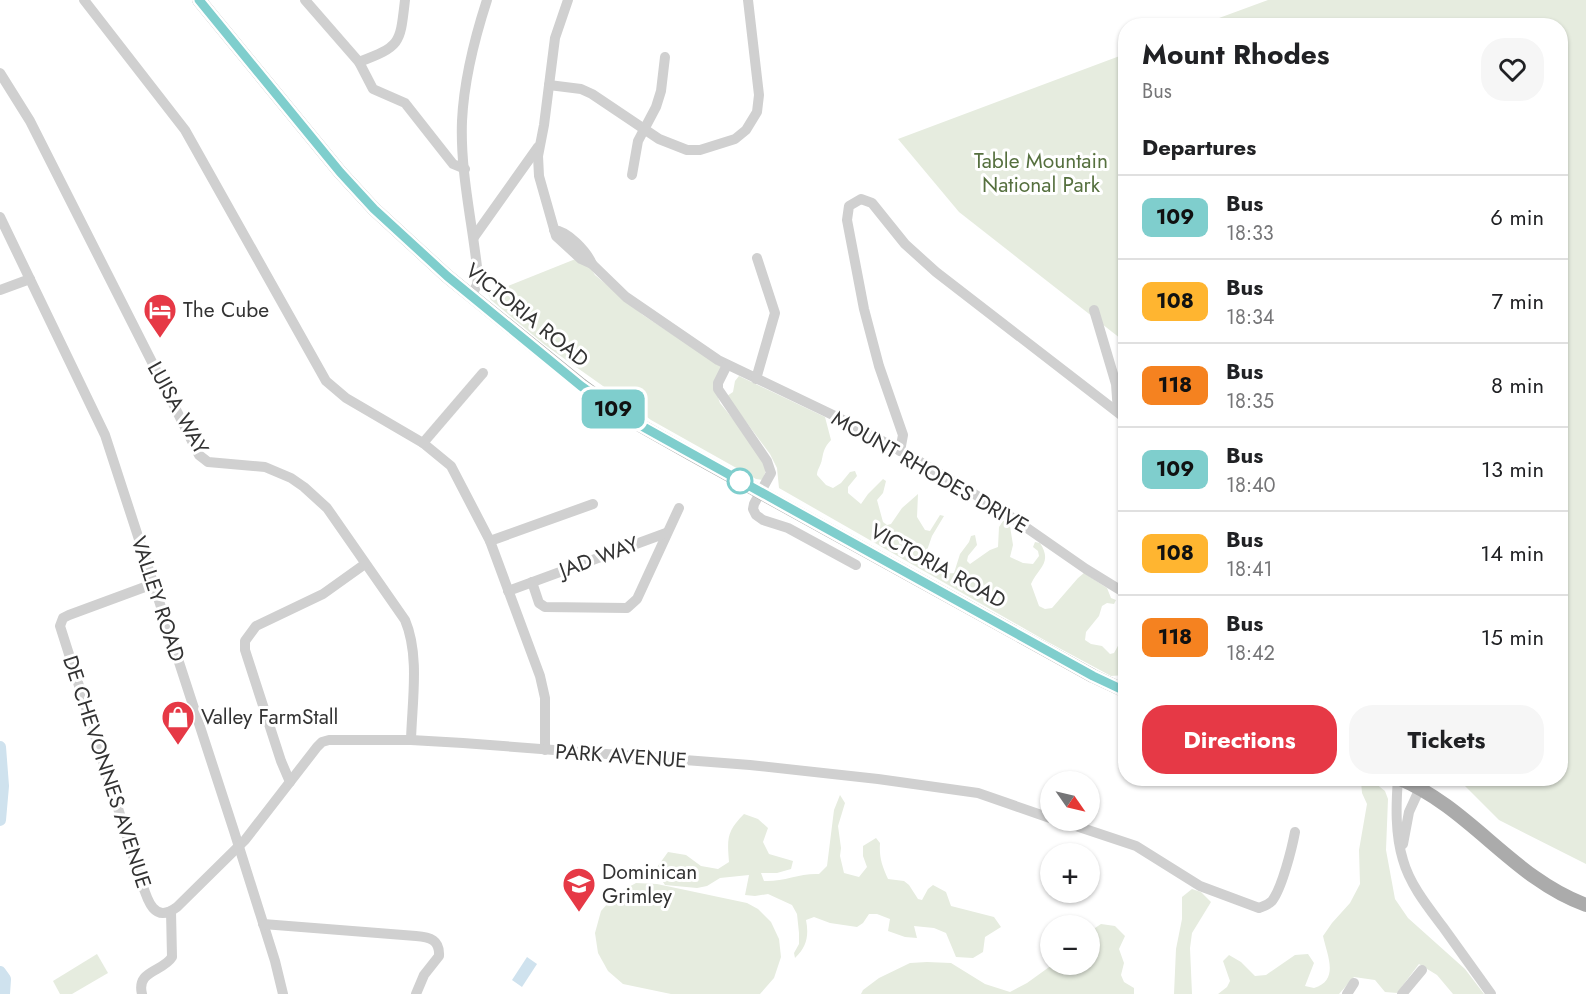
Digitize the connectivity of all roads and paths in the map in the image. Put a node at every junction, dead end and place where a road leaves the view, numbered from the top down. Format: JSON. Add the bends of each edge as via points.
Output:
{"nodes":[{"id":1,"x":84,"y":0,"type":"edge"},
{"id":2,"x":199,"y":0,"type":"edge"},
{"id":3,"x":305,"y":0,"type":"edge"},
{"id":4,"x":405,"y":0,"type":"edge"},
{"id":5,"x":487,"y":0,"type":"edge"},
{"id":6,"x":568,"y":0,"type":"edge"},
{"id":7,"x":748,"y":0,"type":"edge"},
{"id":8,"x":664,"y":57,"type":"dead end"},
{"id":9,"x":359,"y":62,"type":"junction"},
{"id":10,"x":0,"y":73,"type":"edge"},
{"id":11,"x":549,"y":85,"type":"junction"},
{"id":12,"x":643,"y":129,"type":"junction"},
{"id":13,"x":538,"y":147,"type":"junction"},
{"id":14,"x":465,"y":169,"type":"junction"},
{"id":15,"x":633,"y":175,"type":"dead end"},
{"id":16,"x":0,"y":217,"type":"edge"},
{"id":17,"x":474,"y":237,"type":"junction"},
{"id":18,"x":757,"y":258,"type":"dead end"},
{"id":19,"x":30,"y":279,"type":"junction"},
{"id":20,"x":0,"y":290,"type":"edge"},
{"id":21,"x":471,"y":296,"type":"junction"},
{"id":22,"x":1094,"y":310,"type":"dead end"},
{"id":23,"x":727,"y":365,"type":"junction"},
{"id":24,"x":483,"y":373,"type":"dead end"},
{"id":25,"x":756,"y":379,"type":"junction"},
{"id":26,"x":1118,"y":396,"type":"edge"},
{"id":27,"x":1118,"y":413,"type":"edge"},
{"id":28,"x":423,"y":443,"type":"junction"},
{"id":29,"x":900,"y":450,"type":"junction"},
{"id":30,"x":761,"y":491,"type":"junction"},
{"id":31,"x":593,"y":504,"type":"dead end"},
{"id":32,"x":679,"y":508,"type":"dead end"},
{"id":33,"x":666,"y":532,"type":"junction"},
{"id":34,"x":490,"y":541,"type":"junction"},
{"id":35,"x":365,"y":564,"type":"junction"},
{"id":36,"x":856,"y":565,"type":"dead end"},
{"id":37,"x":532,"y":582,"type":"junction"},
{"id":38,"x":153,"y":584,"type":"junction"},
{"id":39,"x":1118,"y":589,"type":"edge"},
{"id":40,"x":508,"y":591,"type":"junction"},
{"id":41,"x":1118,"y":688,"type":"edge"},
{"id":42,"x":411,"y":740,"type":"junction"},
{"id":43,"x":545,"y":750,"type":"junction"},
{"id":44,"x":290,"y":782,"type":"junction"},
{"id":45,"x":1398,"y":786,"type":"edge"},
{"id":46,"x":1416,"y":786,"type":"edge"},
{"id":47,"x":1420,"y":788,"type":"junction"},
{"id":48,"x":1040,"y":815,"type":"edge"},
{"id":49,"x":1091,"y":831,"type":"edge"},
{"id":50,"x":1295,"y":832,"type":"dead end"},
{"id":51,"x":238,"y":847,"type":"junction"},
{"id":52,"x":1402,"y":853,"type":"junction"},
{"id":53,"x":1586,"y":905,"type":"edge"},
{"id":54,"x":171,"y":912,"type":"junction"},
{"id":55,"x":263,"y":924,"type":"junction"},
{"id":56,"x":1422,"y":970,"type":"dead end"},
{"id":57,"x":1354,"y":983,"type":"dead end"},
{"id":58,"x":142,"y":994,"type":"edge"},
{"id":59,"x":283,"y":994,"type":"edge"},
{"id":60,"x":416,"y":994,"type":"edge"},
{"id":61,"x":1347,"y":994,"type":"edge"},
{"id":62,"x":1402,"y":994,"type":"edge"},
{"id":63,"x":1491,"y":994,"type":"edge"}],
"edges":[{"from":1,"to":28,"type":"street","via":[[184,129],[326,381],[346,398]]},
{"from":2,"to":21,"type":"main road","name":"VICTORIA ROAD","via":[[340,172],[401,235]]},
{"from":3,"to":9,"type":"street"},
{"from":4,"to":9,"type":"street","via":[[396,43],[389,50]]},
{"from":5,"to":14,"type":"street","via":[[465,81]]},
{"from":6,"to":11,"type":"street","via":[[555,38]]},
{"from":7,"to":12,"type":"street","via":[[759,95],[757,112],[746,130],[735,139],[687,150]]},
{"from":8,"to":12,"type":"street","via":[[661,91]]},
{"from":9,"to":14,"type":"street","via":[[373,89],[405,103],[453,164]]},
{"from":10,"to":35,"type":"street","name":"LUISA WAY","via":[[30,121],[199,455],[208,462],[265,466],[291,478],[327,508]]},
{"from":11,"to":12,"type":"street","via":[[592,94]]},
{"from":11,"to":13,"type":"street"},
{"from":12,"to":15,"type":"street"},
{"from":13,"to":17,"type":"street"},
{"from":13,"to":23,"type":"street","name":"MOUNT RHODES DRIVE","via":[[538,176],[554,230],[562,231],[587,253],[592,264],[626,297]]},
{"from":14,"to":17,"type":"street"},
{"from":16,"to":19,"type":"street","name":"VALLEY ROAD"},
{"from":17,"to":21,"type":"street","via":[[478,281]]},
{"from":18,"to":25,"type":"street","via":[[775,313]]},
{"from":19,"to":20,"type":"street"},
{"from":19,"to":38,"type":"street","name":"VALLEY ROAD","via":[[105,435]]},
{"from":21,"to":30,"type":"main road","name":"VICTORIA ROAD","via":[[622,415]]},
{"from":22,"to":26,"type":"street"},
{"from":23,"to":25,"type":"street","name":"MOUNT RHODES DRIVE"},
{"from":23,"to":30,"type":"street","via":[[718,389],[769,467],[770,477]]},
{"from":24,"to":28,"type":"street"},
{"from":25,"to":29,"type":"street","name":"MOUNT RHODES DRIVE"},
{"from":27,"to":29,"type":"street","via":[[936,272],[905,244],[868,200],[861,199],[849,206],[847,220],[864,309],[903,435]]},
{"from":28,"to":34,"type":"street","via":[[451,466]]},
{"from":29,"to":39,"type":"street","name":"MOUNT RHODES DRIVE","via":[[1001,510]]},
{"from":30,"to":36,"type":"street","via":[[748,508],[756,515]]},
{"from":30,"to":41,"type":"main road","name":"VICTORIA ROAD"},
{"from":31,"to":34,"type":"street"},
{"from":32,"to":33,"type":"street","name":"JAD WAY"},
{"from":33,"to":37,"type":"street","name":"JAD WAY"},
{"from":33,"to":37,"type":"street","name":"JAD WAY","via":[[637,599],[627,608],[545,607],[539,603]]},
{"from":34,"to":40,"type":"street"},
{"from":35,"to":42,"type":"street","name":"LUISA WAY","via":[[405,620],[412,641]]},
{"from":35,"to":44,"type":"street","via":[[311,601],[256,626],[245,641]]},
{"from":37,"to":40,"type":"street","name":"JAD WAY"},
{"from":38,"to":51,"type":"street","name":"VALLEY ROAD"},
{"from":38,"to":54,"type":"street","name":"DE CHEVONNES AVENUE","via":[[65,617],[60,626],[149,900],[157,913]]},
{"from":40,"to":43,"type":"street","via":[[543,684]]},
{"from":42,"to":43,"type":"street","name":"PARK AVENUE"},
{"from":42,"to":44,"type":"street","name":"PARK AVENUE","via":[[322,742]]},
{"from":43,"to":48,"type":"street","name":"PARK AVENUE","via":[[878,779],[978,793]]},
{"from":44,"to":51,"type":"street","name":"PARK AVENUE"},
{"from":45,"to":52,"type":"street"},
{"from":46,"to":47,"type":"main road"},
{"from":47,"to":52,"type":"street","via":[[1409,812]]},
{"from":47,"to":53,"type":"main road","via":[[1455,810],[1533,877],[1563,897]]},
{"from":49,"to":50,"type":"street","via":[[1136,846],[1200,886],[1259,908],[1270,903],[1278,889]]},
{"from":51,"to":54,"type":"street","name":"DE CHEVONNES AVENUE"},
{"from":51,"to":55,"type":"street","name":"VALLEY ROAD"},
{"from":52,"to":63,"type":"street","via":[[1421,897]]},
{"from":54,"to":58,"type":"street","via":[[172,957],[144,977]]},
{"from":55,"to":59,"type":"street","name":"VALLEY ROAD"},
{"from":55,"to":60,"type":"street","via":[[432,939],[439,956]]},
{"from":56,"to":62,"type":"street"},
{"from":57,"to":61,"type":"street"}]}
